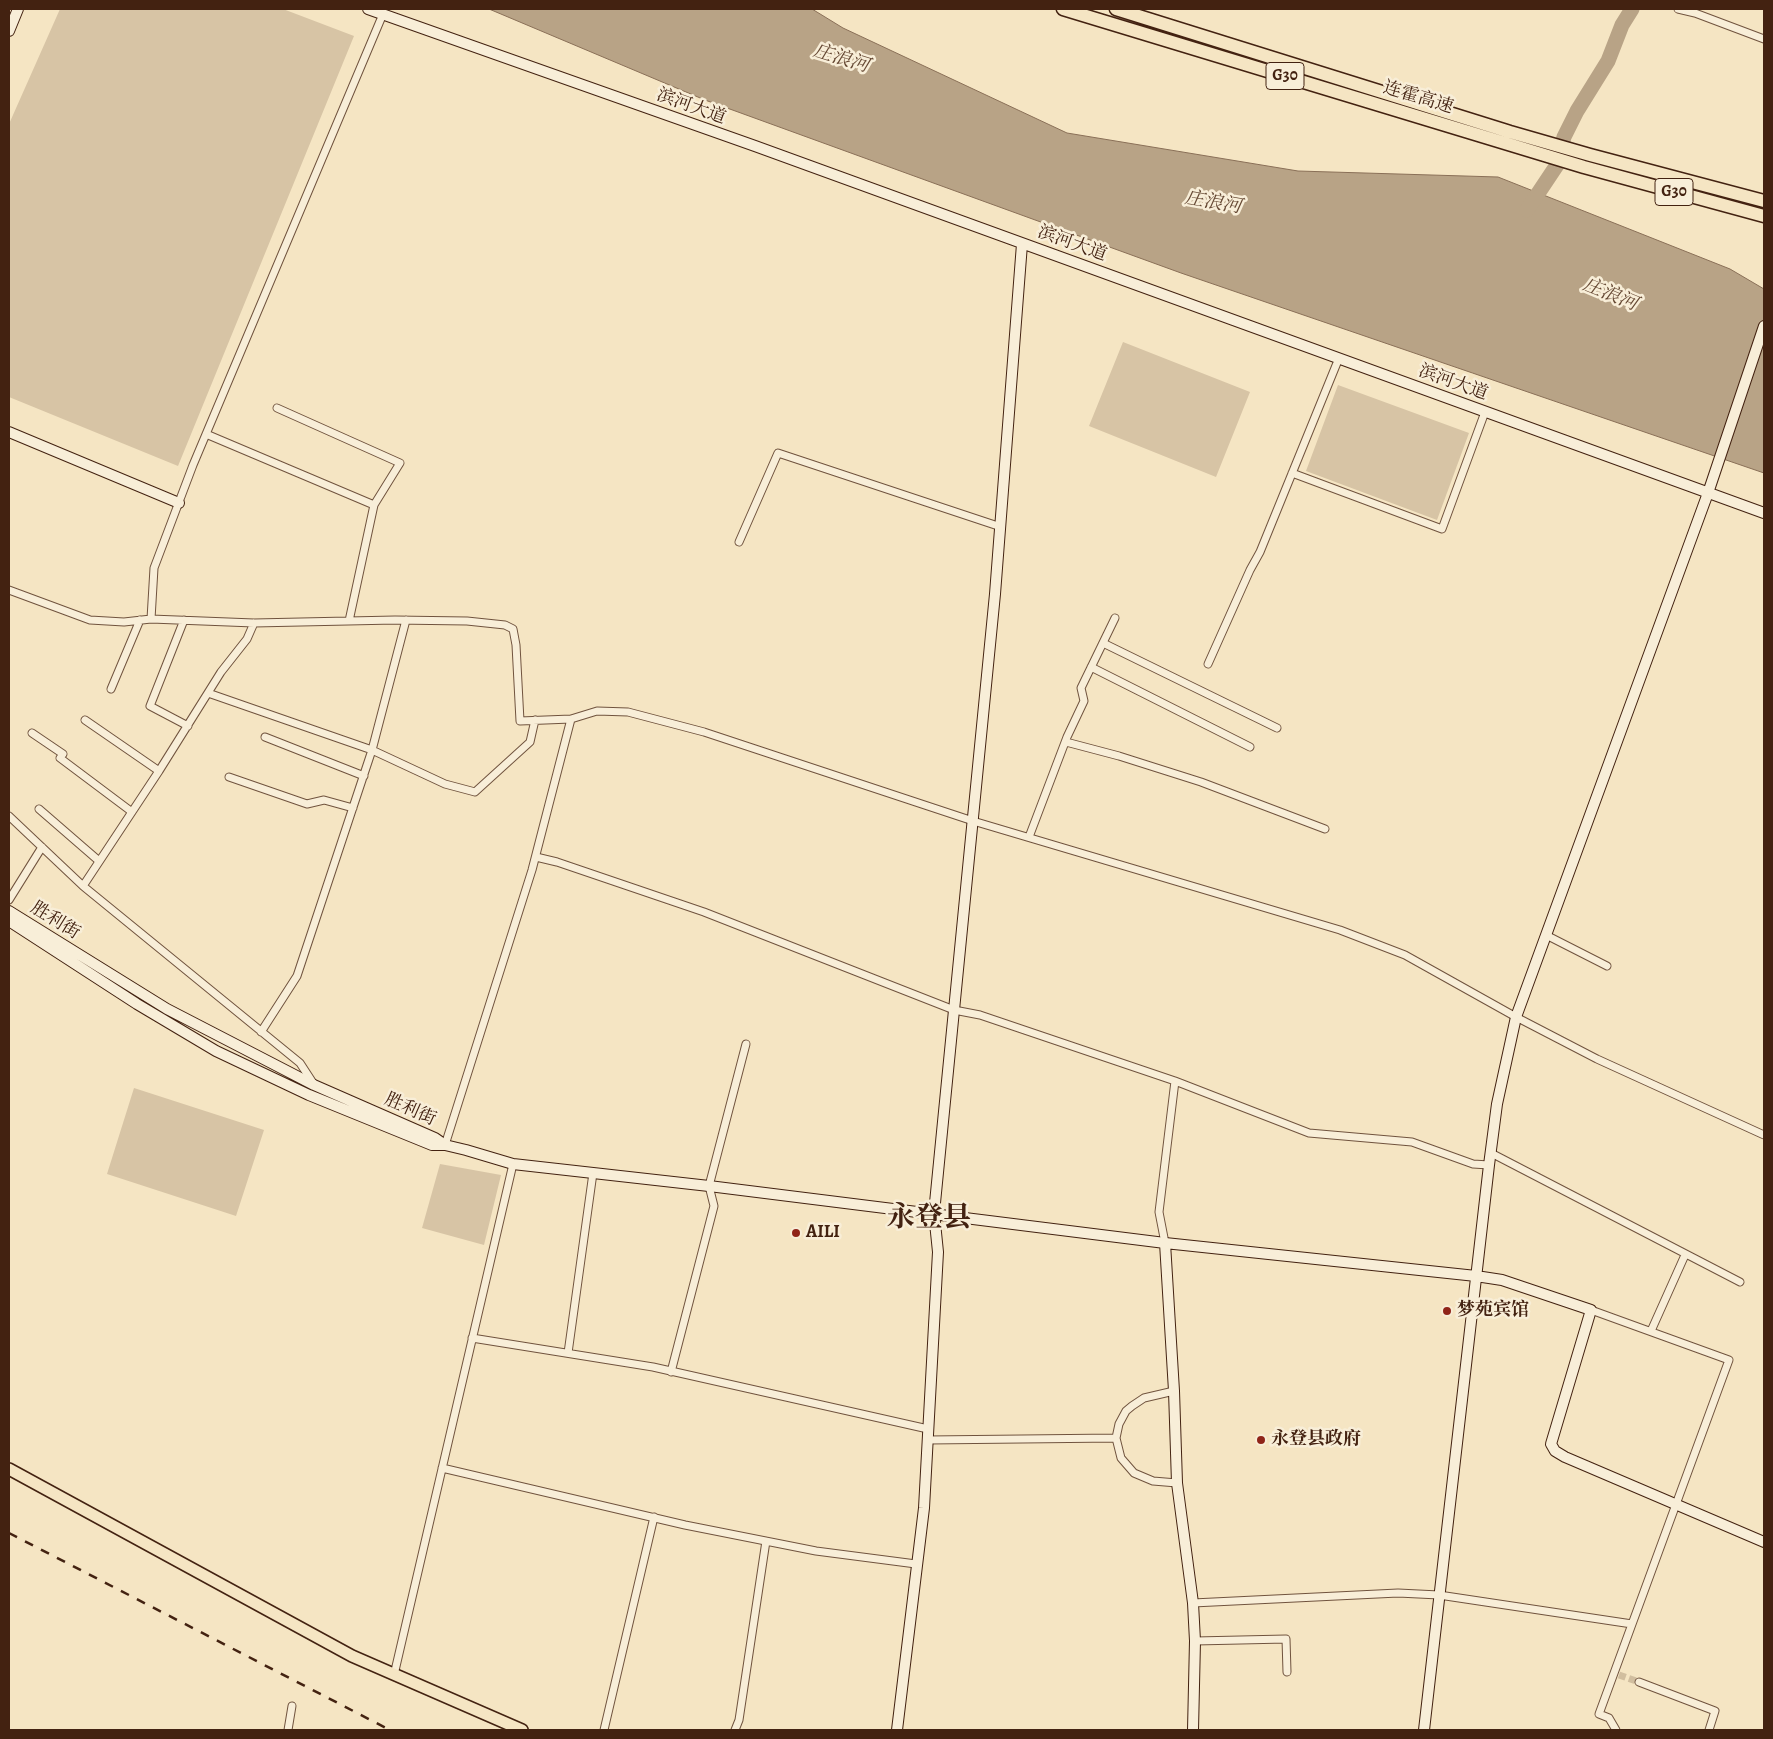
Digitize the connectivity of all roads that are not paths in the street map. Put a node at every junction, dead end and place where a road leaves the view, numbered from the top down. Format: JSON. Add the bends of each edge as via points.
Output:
{"nodes":[{"id":1,"x":18,"y":9,"type":"edge"},
{"id":2,"x":368,"y":9,"type":"edge"},
{"id":3,"x":1062,"y":9,"type":"edge"},
{"id":4,"x":1116,"y":9,"type":"edge"},
{"id":5,"x":1678,"y":9,"type":"edge"},
{"id":6,"x":383,"y":14,"type":"junction"},
{"id":7,"x":9,"y":31,"type":"edge"},
{"id":8,"x":1764,"y":39,"type":"edge"},
{"id":9,"x":1509,"y":138,"type":"junction"},
{"id":10,"x":1587,"y":161,"type":"junction"},
{"id":11,"x":1764,"y":201,"type":"edge"},
{"id":12,"x":1764,"y":216,"type":"edge"},
{"id":13,"x":1022,"y":244,"type":"junction"},
{"id":14,"x":1764,"y":326,"type":"edge"},
{"id":15,"x":1339,"y":358,"type":"junction"},
{"id":16,"x":277,"y":408,"type":"dead end"},
{"id":17,"x":1485,"y":412,"type":"junction"},
{"id":18,"x":9,"y":432,"type":"edge"},
{"id":19,"x":206,"y":434,"type":"junction"},
{"id":20,"x":1292,"y":473,"type":"junction"},
{"id":21,"x":1708,"y":492,"type":"junction"},
{"id":22,"x":179,"y":503,"type":"junction"},
{"id":23,"x":374,"y":505,"type":"junction"},
{"id":24,"x":1764,"y":513,"type":"edge"},
{"id":25,"x":1001,"y":527,"type":"junction"},
{"id":26,"x":739,"y":542,"type":"dead end"},
{"id":27,"x":9,"y":590,"type":"edge"},
{"id":28,"x":1115,"y":618,"type":"dead end"},
{"id":29,"x":151,"y":619,"type":"junction"},
{"id":30,"x":140,"y":620,"type":"junction"},
{"id":31,"x":184,"y":620,"type":"junction"},
{"id":32,"x":406,"y":620,"type":"junction"},
{"id":33,"x":349,"y":621,"type":"junction"},
{"id":34,"x":254,"y":623,"type":"junction"},
{"id":35,"x":1103,"y":643,"type":"junction"},
{"id":36,"x":1208,"y":664,"type":"dead end"},
{"id":37,"x":1091,"y":667,"type":"junction"},
{"id":38,"x":111,"y":689,"type":"dead end"},
{"id":39,"x":208,"y":693,"type":"junction"},
{"id":40,"x":571,"y":719,"type":"junction"},
{"id":41,"x":85,"y":720,"type":"dead end"},
{"id":42,"x":535,"y":720,"type":"junction"},
{"id":43,"x":188,"y":726,"type":"junction"},
{"id":44,"x":1277,"y":728,"type":"dead end"},
{"id":45,"x":32,"y":733,"type":"dead end"},
{"id":46,"x":265,"y":737,"type":"dead end"},
{"id":47,"x":1066,"y":742,"type":"junction"},
{"id":48,"x":1250,"y":747,"type":"dead end"},
{"id":49,"x":372,"y":750,"type":"junction"},
{"id":50,"x":159,"y":771,"type":"junction"},
{"id":51,"x":364,"y":776,"type":"junction"},
{"id":52,"x":229,"y":777,"type":"dead end"},
{"id":53,"x":353,"y":808,"type":"junction"},
{"id":54,"x":39,"y":809,"type":"dead end"},
{"id":55,"x":132,"y":812,"type":"junction"},
{"id":56,"x":9,"y":816,"type":"edge"},
{"id":57,"x":973,"y":821,"type":"junction"},
{"id":58,"x":1325,"y":829,"type":"dead end"},
{"id":59,"x":1029,"y":837,"type":"junction"},
{"id":60,"x":42,"y":847,"type":"junction"},
{"id":61,"x":536,"y":857,"type":"junction"},
{"id":62,"x":99,"y":861,"type":"junction"},
{"id":63,"x":83,"y":886,"type":"junction"},
{"id":64,"x":9,"y":900,"type":"edge"},
{"id":65,"x":9,"y":911,"type":"edge"},
{"id":66,"x":9,"y":921,"type":"edge"},
{"id":67,"x":1546,"y":935,"type":"junction"},
{"id":68,"x":1607,"y":966,"type":"dead end"},
{"id":69,"x":954,"y":1010,"type":"junction"},
{"id":70,"x":1516,"y":1017,"type":"junction"},
{"id":71,"x":261,"y":1032,"type":"junction"},
{"id":72,"x":746,"y":1044,"type":"dead end"},
{"id":73,"x":1175,"y":1081,"type":"junction"},
{"id":74,"x":314,"y":1085,"type":"junction"},
{"id":75,"x":1764,"y":1135,"type":"edge"},
{"id":76,"x":445,"y":1145,"type":"junction"},
{"id":77,"x":1491,"y":1154,"type":"junction"},
{"id":78,"x":513,"y":1164,"type":"junction"},
{"id":79,"x":1489,"y":1166,"type":"junction"},
{"id":80,"x":593,"y":1173,"type":"junction"},
{"id":81,"x":709,"y":1186,"type":"junction"},
{"id":82,"x":934,"y":1213,"type":"junction"},
{"id":83,"x":1165,"y":1243,"type":"junction"},
{"id":84,"x":1685,"y":1255,"type":"junction"},
{"id":85,"x":1476,"y":1276,"type":"junction"},
{"id":86,"x":1740,"y":1282,"type":"dead end"},
{"id":87,"x":1591,"y":1310,"type":"junction"},
{"id":88,"x":1651,"y":1331,"type":"junction"},
{"id":89,"x":472,"y":1338,"type":"junction"},
{"id":90,"x":568,"y":1354,"type":"junction"},
{"id":91,"x":671,"y":1372,"type":"junction"},
{"id":92,"x":1174,"y":1391,"type":"junction"},
{"id":93,"x":928,"y":1429,"type":"junction"},
{"id":94,"x":1116,"y":1438,"type":"junction"},
{"id":95,"x":928,"y":1440,"type":"junction"},
{"id":96,"x":442,"y":1468,"type":"junction"},
{"id":97,"x":9,"y":1469,"type":"edge"},
{"id":98,"x":1177,"y":1483,"type":"junction"},
{"id":99,"x":1677,"y":1504,"type":"junction"},
{"id":100,"x":654,"y":1517,"type":"junction"},
{"id":101,"x":766,"y":1541,"type":"junction"},
{"id":102,"x":1764,"y":1542,"type":"edge"},
{"id":103,"x":916,"y":1564,"type":"junction"},
{"id":104,"x":1439,"y":1595,"type":"junction"},
{"id":105,"x":1193,"y":1603,"type":"junction"},
{"id":106,"x":1632,"y":1624,"type":"junction"},
{"id":107,"x":1195,"y":1641,"type":"junction"},
{"id":108,"x":1287,"y":1672,"type":"dead end"},
{"id":109,"x":394,"y":1675,"type":"junction"},
{"id":110,"x":1639,"y":1682,"type":"tunnel mouth"},
{"id":111,"x":292,"y":1706,"type":"dead end"},
{"id":112,"x":288,"y":1730,"type":"edge"},
{"id":113,"x":522,"y":1730,"type":"edge"},
{"id":114,"x":604,"y":1730,"type":"edge"},
{"id":115,"x":734,"y":1730,"type":"edge"},
{"id":116,"x":897,"y":1730,"type":"edge"},
{"id":117,"x":1193,"y":1730,"type":"edge"},
{"id":118,"x":1424,"y":1730,"type":"edge"},
{"id":119,"x":1616,"y":1730,"type":"edge"},
{"id":120,"x":1709,"y":1730,"type":"edge"}],
"edges":[{"from":1,"to":7,"type":"street"},
{"from":2,"to":6,"type":"street","name":"滨河大道"},
{"from":3,"to":9,"type":"highway","name":"连霍高速","number":"G30"},
{"from":4,"to":9,"type":"highway","name":"连霍高速","number":"G30"},
{"from":5,"to":8,"type":"street"},
{"from":6,"to":13,"type":"street","name":"滨河大道"},
{"from":6,"to":19,"type":"street"},
{"from":9,"to":10,"type":"highway","name":"连霍高速","number":"G30"},
{"from":10,"to":11,"type":"highway","name":"连霍高速","number":"G30"},
{"from":10,"to":12,"type":"highway","name":"连霍高速","number":"G30"},
{"from":13,"to":15,"type":"street","name":"滨河大道"},
{"from":13,"to":25,"type":"street"},
{"from":14,"to":21,"type":"street"},
{"from":15,"to":17,"type":"street","name":"滨河大道"},
{"from":15,"to":20,"type":"street"},
{"from":16,"to":23,"type":"street","via":[[400,463]]},
{"from":17,"to":20,"type":"street","via":[[1442,529]]},
{"from":17,"to":21,"type":"street","name":"滨河大道"},
{"from":18,"to":22,"type":"street"},
{"from":19,"to":22,"type":"street"},
{"from":19,"to":23,"type":"street"},
{"from":20,"to":36,"type":"street","via":[[1260,552]]},
{"from":21,"to":24,"type":"street","name":"滨河大道"},
{"from":21,"to":67,"type":"street"},
{"from":22,"to":29,"type":"street","via":[[154,568]]},
{"from":23,"to":33,"type":"street"},
{"from":25,"to":26,"type":"street","via":[[778,453]]},
{"from":25,"to":57,"type":"street"},
{"from":27,"to":30,"type":"street","via":[[90,620]]},
{"from":28,"to":35,"type":"street"},
{"from":29,"to":30,"type":"street"},
{"from":29,"to":31,"type":"street"},
{"from":30,"to":38,"type":"street"},
{"from":31,"to":34,"type":"street"},
{"from":31,"to":43,"type":"street","via":[[150,706]]},
{"from":32,"to":33,"type":"street"},
{"from":32,"to":42,"type":"street","via":[[466,621],[505,625],[513,630],[520,721]]},
{"from":32,"to":49,"type":"street"},
{"from":33,"to":34,"type":"street"},
{"from":34,"to":39,"type":"street"},
{"from":35,"to":37,"type":"street"},
{"from":35,"to":44,"type":"street"},
{"from":37,"to":47,"type":"street","via":[[1081,688],[1084,701]]},
{"from":37,"to":48,"type":"street"},
{"from":39,"to":43,"type":"street"},
{"from":39,"to":49,"type":"street"},
{"from":40,"to":42,"type":"street"},
{"from":40,"to":57,"type":"street","via":[[597,711],[638,714],[704,732]]},
{"from":40,"to":61,"type":"street"},
{"from":41,"to":50,"type":"street"},
{"from":42,"to":49,"type":"street","via":[[530,742],[475,792],[445,784]]},
{"from":43,"to":50,"type":"street"},
{"from":45,"to":55,"type":"street","via":[[63,754],[60,758]]},
{"from":46,"to":51,"type":"street"},
{"from":47,"to":58,"type":"street","via":[[1201,782]]},
{"from":47,"to":59,"type":"street"},
{"from":49,"to":51,"type":"street"},
{"from":50,"to":55,"type":"street"},
{"from":51,"to":53,"type":"street"},
{"from":52,"to":53,"type":"street","via":[[307,804],[324,800]]},
{"from":53,"to":71,"type":"street","via":[[297,976]]},
{"from":54,"to":62,"type":"street"},
{"from":55,"to":62,"type":"street"},
{"from":56,"to":60,"type":"street"},
{"from":57,"to":59,"type":"street"},
{"from":57,"to":69,"type":"street"},
{"from":59,"to":70,"type":"street","via":[[1340,930],[1405,955]]},
{"from":60,"to":63,"type":"street"},
{"from":60,"to":64,"type":"street"},
{"from":61,"to":69,"type":"street","via":[[704,912]]},
{"from":61,"to":76,"type":"street"},
{"from":62,"to":63,"type":"street"},
{"from":63,"to":71,"type":"street"},
{"from":65,"to":74,"type":"street","name":"胜利街","via":[[167,1009]]},
{"from":66,"to":76,"type":"street","name":"胜利街","via":[[137,1004],[216,1050],[310,1095],[432,1145]]},
{"from":67,"to":68,"type":"street"},
{"from":67,"to":70,"type":"street"},
{"from":69,"to":73,"type":"street","via":[[980,1015]]},
{"from":69,"to":82,"type":"street"},
{"from":70,"to":75,"type":"street","via":[[1596,1059]]},
{"from":70,"to":77,"type":"street","via":[[1497,1104]]},
{"from":71,"to":74,"type":"street","via":[[300,1064]]},
{"from":72,"to":81,"type":"street"},
{"from":73,"to":79,"type":"street","via":[[1309,1133],[1412,1142],[1473,1164]]},
{"from":73,"to":83,"type":"street","via":[[1159,1212]]},
{"from":74,"to":76,"type":"street","name":"胜利街"},
{"from":76,"to":78,"type":"street"},
{"from":77,"to":79,"type":"street"},
{"from":77,"to":84,"type":"street"},
{"from":78,"to":80,"type":"street"},
{"from":78,"to":89,"type":"street"},
{"from":79,"to":85,"type":"street"},
{"from":80,"to":81,"type":"street"},
{"from":80,"to":90,"type":"street"},
{"from":81,"to":82,"type":"street"},
{"from":81,"to":91,"type":"street","via":[[714,1206]]},
{"from":82,"to":83,"type":"street"},
{"from":82,"to":93,"type":"street","via":[[938,1252]]},
{"from":83,"to":85,"type":"street"},
{"from":83,"to":92,"type":"street"},
{"from":84,"to":86,"type":"street"},
{"from":84,"to":88,"type":"street"},
{"from":85,"to":87,"type":"street","via":[[1502,1280]]},
{"from":85,"to":104,"type":"street"},
{"from":87,"to":88,"type":"street"},
{"from":87,"to":99,"type":"street","via":[[1550,1444],[1566,1457]]},
{"from":88,"to":99,"type":"street","via":[[1729,1360]]},
{"from":89,"to":90,"type":"street"},
{"from":89,"to":96,"type":"street"},
{"from":90,"to":91,"type":"street"},
{"from":91,"to":93,"type":"street"},
{"from":92,"to":94,"type":"street","via":[[1144,1398],[1132,1406],[1119,1424]]},
{"from":92,"to":98,"type":"street"},
{"from":93,"to":95,"type":"street"},
{"from":94,"to":95,"type":"street"},
{"from":94,"to":98,"type":"street","via":[[1121,1458],[1134,1473],[1153,1481]]},
{"from":95,"to":103,"type":"street","via":[[924,1508]]},
{"from":96,"to":100,"type":"street"},
{"from":96,"to":109,"type":"street"},
{"from":97,"to":109,"type":"main road","via":[[352,1656]]},
{"from":98,"to":105,"type":"street"},
{"from":99,"to":102,"type":"street"},
{"from":99,"to":106,"type":"street"},
{"from":100,"to":101,"type":"street"},
{"from":100,"to":114,"type":"street"},
{"from":101,"to":103,"type":"street"},
{"from":101,"to":115,"type":"street","via":[[739,1720]]},
{"from":103,"to":116,"type":"street"},
{"from":104,"to":105,"type":"street","via":[[1398,1593]]},
{"from":104,"to":106,"type":"street"},
{"from":104,"to":118,"type":"street"},
{"from":105,"to":107,"type":"street"},
{"from":106,"to":119,"type":"street","via":[[1617,1674],[1599,1714],[1609,1718]]},
{"from":107,"to":108,"type":"street","via":[[1286,1639]]},
{"from":107,"to":117,"type":"street"},
{"from":109,"to":113,"type":"main road"},
{"from":110,"to":120,"type":"street","via":[[1715,1711]]},
{"from":111,"to":112,"type":"street"}]}
